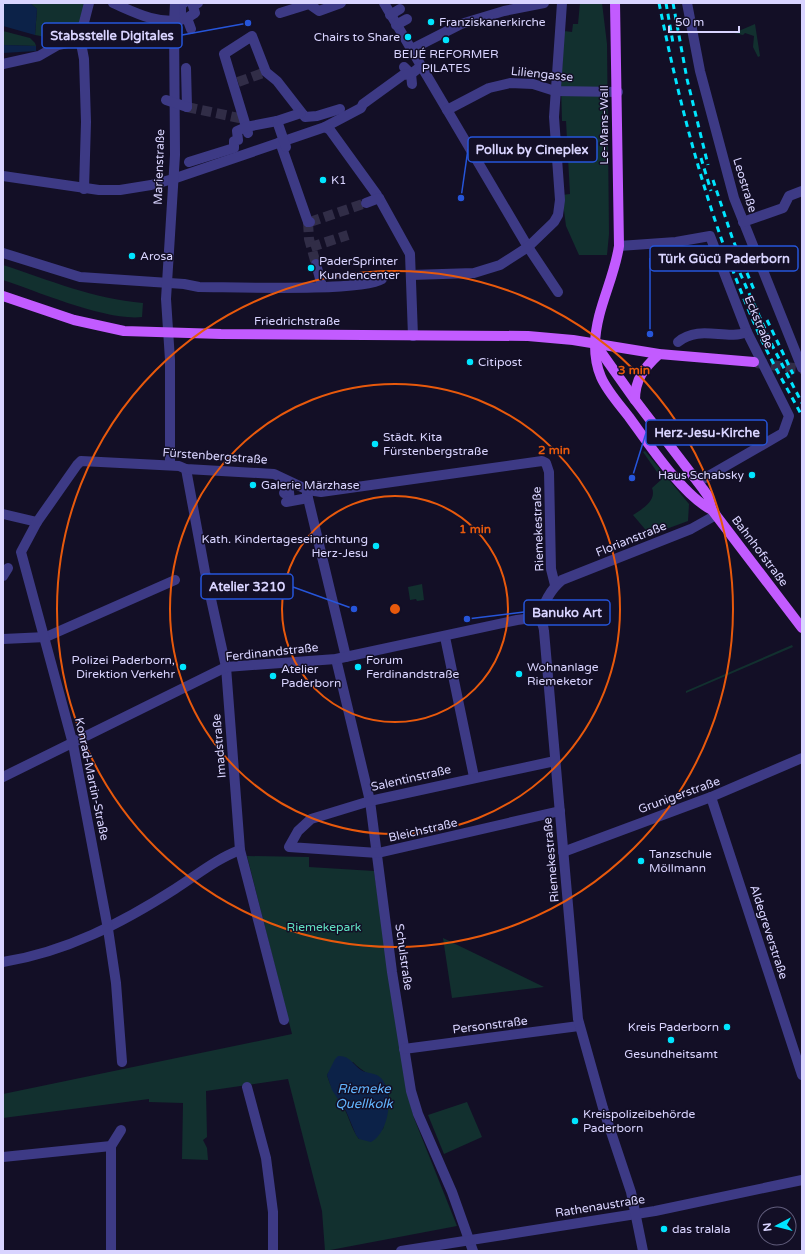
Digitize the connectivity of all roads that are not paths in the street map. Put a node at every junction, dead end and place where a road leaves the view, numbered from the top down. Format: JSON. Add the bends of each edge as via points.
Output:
{"nodes":[{"id":1,"x":89,"y":3,"type":"edge"},
{"id":2,"x":113,"y":3,"type":"edge"},
{"id":3,"x":175,"y":3,"type":"edge"},
{"id":4,"x":341,"y":3,"type":"edge"},
{"id":5,"x":384,"y":3,"type":"edge"},
{"id":6,"x":544,"y":3,"type":"edge"},
{"id":7,"x":562,"y":3,"type":"edge"},
{"id":8,"x":615,"y":3,"type":"edge"},
{"id":9,"x":687,"y":3,"type":"edge"},
{"id":10,"x":192,"y":4,"type":"edge"},
{"id":11,"x":400,"y":9,"type":"dead end"},
{"id":12,"x":280,"y":13,"type":"dead end"},
{"id":13,"x":390,"y":14,"type":"junction"},
{"id":14,"x":407,"y":19,"type":"dead end"},
{"id":15,"x":174,"y":22,"type":"junction"},
{"id":16,"x":396,"y":25,"type":"junction"},
{"id":17,"x":191,"y":29,"type":"dead end"},
{"id":18,"x":80,"y":38,"type":"junction"},
{"id":19,"x":410,"y":50,"type":"junction"},
{"id":20,"x":3,"y":64,"type":"edge"},
{"id":21,"x":420,"y":67,"type":"junction"},
{"id":22,"x":186,"y":68,"type":"dead end"},
{"id":23,"x":555,"y":91,"type":"junction"},
{"id":24,"x":618,"y":92,"type":"junction"},
{"id":25,"x":166,"y":100,"type":"dead end"},
{"id":26,"x":340,"y":109,"type":"dead end"},
{"id":27,"x":447,"y":110,"type":"junction"},
{"id":28,"x":301,"y":113,"type":"junction"},
{"id":29,"x":277,"y":121,"type":"junction"},
{"id":30,"x":325,"y":127,"type":"junction"},
{"id":31,"x":245,"y":130,"type":"junction"},
{"id":32,"x":283,"y":144,"type":"junction"},
{"id":33,"x":189,"y":162,"type":"dead end"},
{"id":34,"x":3,"y":176,"type":"edge"},
{"id":35,"x":173,"y":179,"type":"junction"},
{"id":36,"x":84,"y":189,"type":"junction"},
{"id":37,"x":802,"y":191,"type":"edge"},
{"id":38,"x":378,"y":197,"type":"junction"},
{"id":39,"x":366,"y":203,"type":"tunnel mouth"},
{"id":40,"x":310,"y":222,"type":"tunnel mouth"},
{"id":41,"x":743,"y":222,"type":"junction"},
{"id":42,"x":619,"y":246,"type":"junction"},
{"id":43,"x":528,"y":247,"type":"junction"},
{"id":44,"x":3,"y":253,"type":"edge"},
{"id":45,"x":316,"y":264,"type":"tunnel mouth"},
{"id":46,"x":411,"y":275,"type":"junction"},
{"id":47,"x":382,"y":279,"type":"dead end"},
{"id":48,"x":166,"y":283,"type":"junction"},
{"id":49,"x":322,"y":286,"type":"junction"},
{"id":50,"x":558,"y":292,"type":"dead end"},
{"id":51,"x":3,"y":296,"type":"edge"},
{"id":52,"x":747,"y":332,"type":"junction"},
{"id":53,"x":167,"y":333,"type":"junction"},
{"id":54,"x":413,"y":336,"type":"junction"},
{"id":55,"x":678,"y":342,"type":"dead end"},
{"id":56,"x":791,"y":343,"type":"junction"},
{"id":57,"x":595,"y":344,"type":"junction"},
{"id":58,"x":802,"y":346,"type":"edge"},
{"id":59,"x":659,"y":354,"type":"junction"},
{"id":60,"x":754,"y":362,"type":"tunnel mouth"},
{"id":61,"x":802,"y":368,"type":"edge"},
{"id":62,"x":635,"y":400,"type":"junction"},
{"id":63,"x":546,"y":462,"type":"joint"},
{"id":64,"x":170,"y":465,"type":"junction"},
{"id":65,"x":186,"y":469,"type":"junction"},
{"id":66,"x":698,"y":482,"type":"junction"},
{"id":67,"x":308,"y":494,"type":"junction"},
{"id":68,"x":287,"y":498,"type":"dead end"},
{"id":69,"x":714,"y":512,"type":"junction"},
{"id":70,"x":3,"y":514,"type":"edge"},
{"id":71,"x":37,"y":522,"type":"junction"},
{"id":72,"x":22,"y":552,"type":"joint"},
{"id":73,"x":175,"y":580,"type":"dead end"},
{"id":74,"x":555,"y":585,"type":"junction"},
{"id":75,"x":541,"y":620,"type":"junction"},
{"id":76,"x":802,"y":628,"type":"edge"},
{"id":77,"x":46,"y":637,"type":"junction"},
{"id":78,"x":445,"y":637,"type":"junction"},
{"id":79,"x":3,"y":639,"type":"edge"},
{"id":80,"x":341,"y":658,"type":"junction"},
{"id":81,"x":226,"y":667,"type":"junction"},
{"id":82,"x":73,"y":744,"type":"junction"},
{"id":83,"x":802,"y":758,"type":"edge"},
{"id":84,"x":555,"y":761,"type":"junction"},
{"id":85,"x":3,"y":777,"type":"edge"},
{"id":86,"x":474,"y":777,"type":"junction"},
{"id":87,"x":711,"y":797,"type":"junction"},
{"id":88,"x":370,"y":801,"type":"junction"},
{"id":89,"x":560,"y":810,"type":"junction"},
{"id":90,"x":289,"y":847,"type":"joint"},
{"id":91,"x":240,"y":850,"type":"junction"},
{"id":92,"x":563,"y":852,"type":"junction"},
{"id":93,"x":378,"y":853,"type":"junction"},
{"id":94,"x":108,"y":929,"type":"junction"},
{"id":95,"x":3,"y":962,"type":"edge"},
{"id":96,"x":284,"y":1020,"type":"dead end"},
{"id":97,"x":579,"y":1026,"type":"junction"},
{"id":98,"x":404,"y":1049,"type":"junction"},
{"id":99,"x":122,"y":1062,"type":"dead end"},
{"id":100,"x":802,"y":1075,"type":"edge"},
{"id":101,"x":247,"y":1087,"type":"dead end"},
{"id":102,"x":121,"y":1130,"type":"dead end"},
{"id":103,"x":111,"y":1146,"type":"junction"},
{"id":104,"x":3,"y":1157,"type":"edge"},
{"id":105,"x":802,"y":1180,"type":"edge"},
{"id":106,"x":636,"y":1214,"type":"junction"},
{"id":107,"x":472,"y":1246,"type":"edge"},
{"id":108,"x":111,"y":1251,"type":"edge"},
{"id":109,"x":273,"y":1251,"type":"edge"},
{"id":110,"x":401,"y":1251,"type":"edge"},
{"id":111,"x":643,"y":1251,"type":"edge"}],
"edges":[{"from":1,"to":18,"type":"street"},
{"from":2,"to":15,"type":"street","via":[[154,20]]},
{"from":3,"to":15,"type":"street","name":"Marienstraße"},
{"from":4,"to":12,"type":"street","via":[[319,10],[309,4]]},
{"from":5,"to":13,"type":"street"},
{"from":6,"to":19,"type":"street","via":[[504,11],[461,24]]},
{"from":7,"to":23,"type":"street"},
{"from":8,"to":24,"type":"main road","name":"Le-Mans-Wall"},
{"from":9,"to":41,"type":"street","name":"Leostraße","via":[[700,71],[734,198]]},
{"from":10,"to":15,"type":"street","via":[[181,4],[181,20]]},
{"from":10,"to":17,"type":"street","via":[[195,13],[187,18]]},
{"from":11,"to":13,"type":"street"},
{"from":13,"to":16,"type":"street"},
{"from":14,"to":16,"type":"street"},
{"from":15,"to":35,"type":"street","name":"Marienstraße"},
{"from":16,"to":19,"type":"street"},
{"from":18,"to":20,"type":"street","via":[[54,47],[39,56]]},
{"from":18,"to":36,"type":"street","via":[[84,59],[86,122]]},
{"from":19,"to":21,"type":"street"},
{"from":21,"to":27,"type":"street"},
{"from":21,"to":30,"type":"street","via":[[409,75],[403,75],[360,104],[361,108],[350,116]]},
{"from":22,"to":25,"type":"street","bridge":true,"via":[[187,107]]},
{"from":23,"to":24,"type":"street","name":"Liliengasse"},
{"from":23,"to":27,"type":"street","name":"Liliengasse","via":[[533,84],[496,85]]},
{"from":23,"to":43,"type":"street","via":[[554,117],[560,200],[558,215]]},
{"from":24,"to":42,"type":"main road","name":"Le-Mans-Wall"},
{"from":26,"to":28,"type":"street","via":[[317,116],[305,117]]},
{"from":27,"to":43,"type":"street"},
{"from":28,"to":29,"type":"street"},
{"from":28,"to":31,"type":"street","via":[[277,81],[265,73],[252,36],[224,54],[235,83]]},
{"from":29,"to":31,"type":"street"},
{"from":29,"to":32,"type":"street","bridge":true},
{"from":30,"to":32,"type":"street"},
{"from":30,"to":38,"type":"street","via":[[330,130]]},
{"from":31,"to":33,"type":"street","via":[[237,131],[238,140],[234,141],[234,148]]},
{"from":32,"to":35,"type":"street"},
{"from":32,"to":40,"type":"street"},
{"from":34,"to":36,"type":"street"},
{"from":35,"to":36,"type":"street","via":[[120,190]]},
{"from":35,"to":48,"type":"street","name":"Marienstraße"},
{"from":37,"to":41,"type":"street","via":[[789,196],[783,208]]},
{"from":38,"to":39,"type":"street"},
{"from":38,"to":46,"type":"street","via":[[410,254]]},
{"from":41,"to":56,"type":"street","name":"Leostraße"},
{"from":42,"to":52,"type":"street","name":"Eckstraße","via":[[676,242],[710,236]]},
{"from":42,"to":57,"type":"main road","name":"Le-Mans-Wall","via":[[613,275],[602,304]]},
{"from":43,"to":46,"type":"street","via":[[500,265],[474,273]]},
{"from":43,"to":50,"type":"street"},
{"from":44,"to":48,"type":"street","via":[[80,277]]},
{"from":45,"to":49,"type":"street"},
{"from":46,"to":54,"type":"street"},
{"from":47,"to":49,"type":"street","via":[[370,284]]},
{"from":48,"to":49,"type":"street","via":[[199,287]]},
{"from":48,"to":53,"type":"street","name":"Marienstraße"},
{"from":51,"to":53,"type":"main road","name":"Friedrichstraße","via":[[94,325],[124,331]]},
{"from":52,"to":55,"type":"street","via":[[741,335],[706,332],[680,339]]},
{"from":52,"to":66,"type":"street","name":"Eckstraße","via":[[789,416],[783,434]]},
{"from":53,"to":54,"type":"main road","name":"Friedrichstraße"},
{"from":53,"to":64,"type":"street","via":[[170,360]]},
{"from":54,"to":57,"type":"main road","name":"Friedrichstraße","via":[[528,336]]},
{"from":56,"to":58,"type":"street"},
{"from":56,"to":61,"type":"street","name":"Leostraße"},
{"from":57,"to":59,"type":"main road","name":"Friedrichstraße"},
{"from":57,"to":62,"type":"main road","name":"Bahnhofstraße"},
{"from":57,"to":69,"type":"main road","name":"Bahnhofstraße","via":[[600,376],[607,388],[680,482],[700,503]]},
{"from":59,"to":60,"type":"main road","name":"Friedrichstraße"},
{"from":59,"to":62,"type":"main road","via":[[640,373]]},
{"from":62,"to":66,"type":"main road","name":"Bahnhofstraße"},
{"from":63,"to":67,"type":"street","name":"Fürstenbergstraße"},
{"from":63,"to":74,"type":"street","name":"Riemekestraße","via":[[550,472],[551,569]]},
{"from":64,"to":65,"type":"street","name":"Fürstenbergstraße"},
{"from":64,"to":71,"type":"street","name":"Fürstenbergstraße","via":[[81,461]]},
{"from":65,"to":67,"type":"street","name":"Fürstenbergstraße","via":[[274,474]]},
{"from":65,"to":81,"type":"street","name":"Imadstraße"},
{"from":66,"to":69,"type":"main road","name":"Bahnhofstraße","via":[[708,496]]},
{"from":67,"to":68,"type":"street","name":"Fürstenbergstraße"},
{"from":67,"to":80,"type":"street","name":"Schulstraße"},
{"from":69,"to":74,"type":"street","name":"Florianstraße","via":[[691,529]]},
{"from":69,"to":76,"type":"main road","name":"Bahnhofstraße"},
{"from":70,"to":71,"type":"street"},
{"from":71,"to":72,"type":"street","name":"Fürstenbergstraße"},
{"from":72,"to":77,"type":"street","name":"Konrad-Martin-Straße"},
{"from":73,"to":77,"type":"street"},
{"from":74,"to":75,"type":"street","name":"Riemekestraße","via":[[549,594]]},
{"from":75,"to":78,"type":"street","name":"Ferdinandstraße","via":[[517,620]]},
{"from":75,"to":84,"type":"street","name":"Riemekestraße"},
{"from":77,"to":79,"type":"street"},
{"from":77,"to":82,"type":"street","name":"Konrad-Martin-Straße"},
{"from":78,"to":80,"type":"street","name":"Ferdinandstraße"},
{"from":78,"to":86,"type":"street"},
{"from":80,"to":81,"type":"street","name":"Ferdinandstraße"},
{"from":80,"to":88,"type":"street","name":"Schulstraße"},
{"from":81,"to":82,"type":"street","name":"Ferdinandstraße"},
{"from":81,"to":91,"type":"street","name":"Imadstraße"},
{"from":82,"to":85,"type":"street","name":"Ferdinandstraße"},
{"from":82,"to":94,"type":"street","name":"Konrad-Martin-Straße"},
{"from":83,"to":87,"type":"street","name":"Grunigerstraße"},
{"from":84,"to":86,"type":"street","name":"Salentinstraße"},
{"from":84,"to":89,"type":"street","name":"Riemekestraße"},
{"from":86,"to":88,"type":"street","name":"Salentinstraße"},
{"from":87,"to":92,"type":"street","name":"Grunigerstraße"},
{"from":87,"to":100,"type":"street","name":"Aldegreverstraße"},
{"from":88,"to":90,"type":"street","name":"Salentinstraße","via":[[311,819],[298,831]]},
{"from":88,"to":93,"type":"street","name":"Schulstraße"},
{"from":89,"to":92,"type":"street","name":"Riemekestraße"},
{"from":89,"to":93,"type":"street","name":"Bleichstraße"},
{"from":90,"to":93,"type":"street","name":"Bleichstraße"},
{"from":91,"to":94,"type":"street"},
{"from":91,"to":96,"type":"street","name":"Imadstraße"},
{"from":92,"to":97,"type":"street","name":"Riemekestraße"},
{"from":93,"to":98,"type":"street","name":"Schulstraße","via":[[386,930]]},
{"from":94,"to":95,"type":"street","via":[[70,945],[31,957]]},
{"from":94,"to":99,"type":"street","via":[[116,983]]},
{"from":97,"to":98,"type":"street","name":"Personstraße"},
{"from":97,"to":106,"type":"street","name":"Riemekestraße"},
{"from":98,"to":107,"type":"street","name":"Schulstraße","via":[[411,1091],[418,1114]]},
{"from":101,"to":109,"type":"street","via":[[266,1158],[273,1212]]},
{"from":102,"to":103,"type":"street"},
{"from":103,"to":104,"type":"street"},
{"from":103,"to":108,"type":"street"},
{"from":105,"to":106,"type":"street","name":"Rathenaustraße"},
{"from":106,"to":107,"type":"street","name":"Rathenaustraße"},
{"from":106,"to":111,"type":"street","name":"Riemekestraße"},
{"from":107,"to":110,"type":"street","name":"Rathenaustraße"}]}
